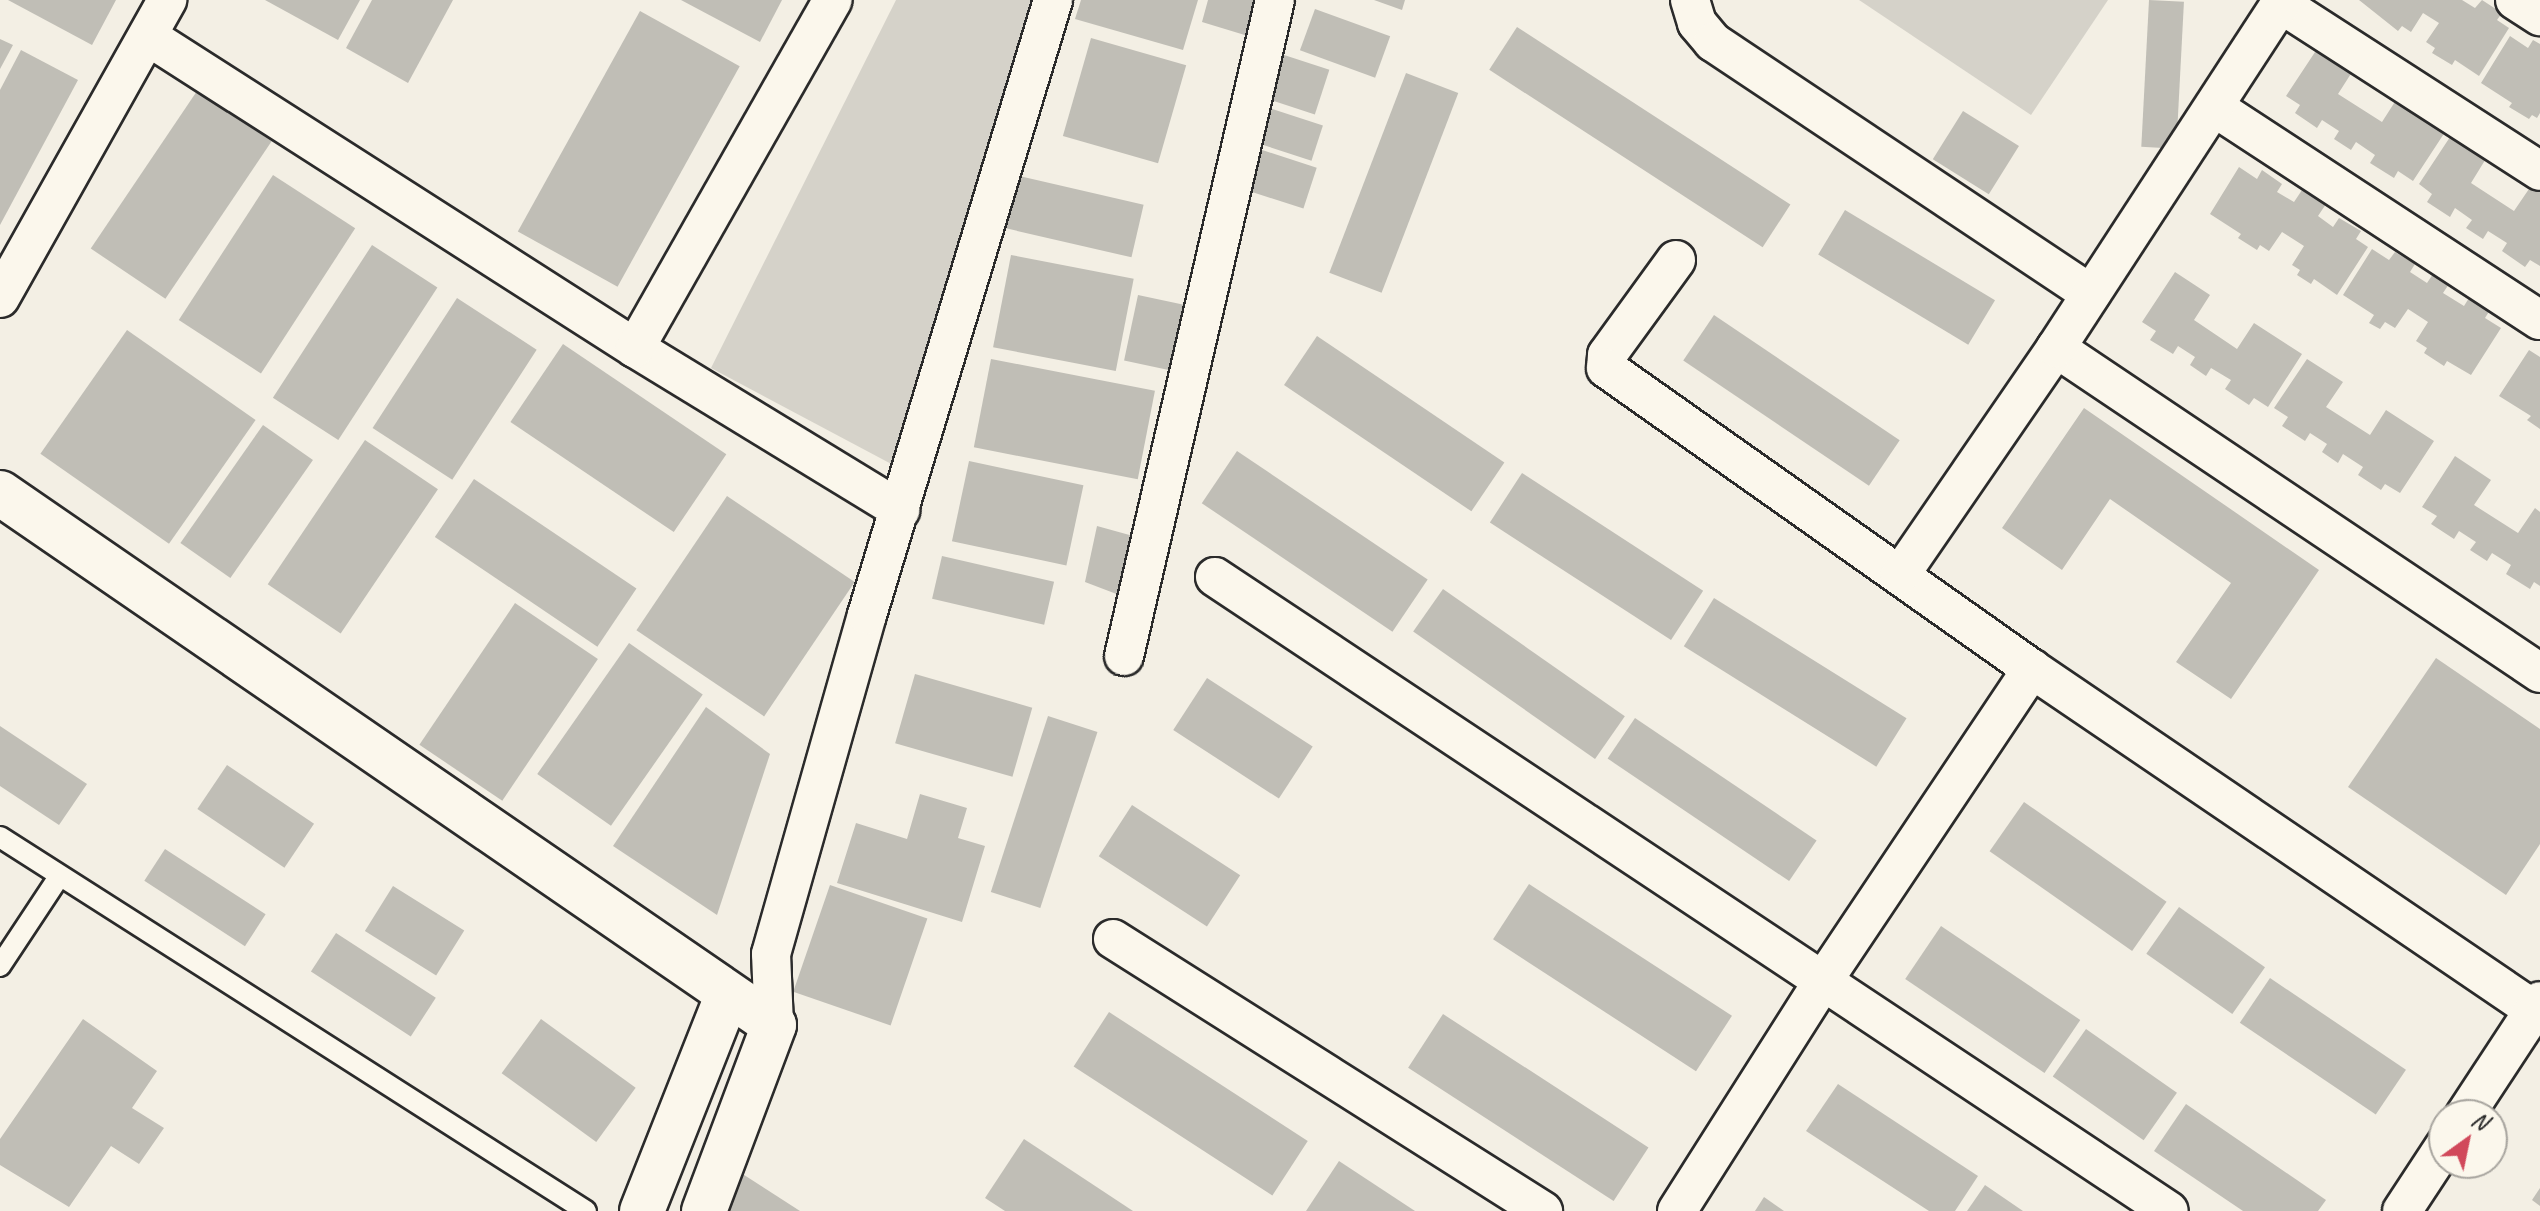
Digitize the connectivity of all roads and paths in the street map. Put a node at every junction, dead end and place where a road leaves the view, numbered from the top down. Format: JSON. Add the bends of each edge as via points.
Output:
{"nodes":[{"id":1,"x":167,"y":0,"type":"edge"},
{"id":2,"x":833,"y":0,"type":"edge"},
{"id":3,"x":1053,"y":0,"type":"edge"},
{"id":4,"x":1275,"y":0,"type":"edge"},
{"id":5,"x":1690,"y":0,"type":"edge"},
{"id":6,"x":2515,"y":0,"type":"edge"},
{"id":7,"x":2282,"y":2,"type":"edge"},
{"id":8,"x":2540,"y":16,"type":"edge"},
{"id":9,"x":149,"y":37,"type":"junction"},
{"id":10,"x":2214,"y":107,"type":"junction"},
{"id":11,"x":2540,"y":171,"type":"edge"},
{"id":12,"x":1676,"y":260,"type":"dead end"},
{"id":13,"x":2091,"y":294,"type":"junction"},
{"id":14,"x":0,"y":298,"type":"edge"},
{"id":15,"x":2540,"y":320,"type":"edge"},
{"id":16,"x":635,"y":348,"type":"junction"},
{"id":17,"x":2056,"y":348,"type":"junction"},
{"id":18,"x":0,"y":493,"type":"edge"},
{"id":19,"x":900,"y":510,"type":"junction"},
{"id":20,"x":1900,"y":575,"type":"junction"},
{"id":21,"x":1215,"y":577,"type":"dead end"},
{"id":22,"x":1124,"y":656,"type":"dead end"},
{"id":23,"x":2032,"y":669,"type":"junction"},
{"id":24,"x":2540,"y":673,"type":"edge"},
{"id":25,"x":0,"y":837,"type":"edge"},
{"id":26,"x":59,"y":877,"type":"junction"},
{"id":27,"x":1113,"y":939,"type":"dead end"},
{"id":28,"x":771,"y":954,"type":"junction"},
{"id":29,"x":0,"y":966,"type":"edge"},
{"id":30,"x":1823,"y":981,"type":"junction"},
{"id":31,"x":728,"y":994,"type":"junction"},
{"id":32,"x":2538,"y":1009,"type":"edge"},
{"id":33,"x":774,"y":1025,"type":"junction"},
{"id":34,"x":2476,"y":1099,"type":"edge"},
{"id":35,"x":2428,"y":1171,"type":"edge"},
{"id":36,"x":586,"y":1211,"type":"edge"},
{"id":37,"x":642,"y":1211,"type":"edge"},
{"id":38,"x":704,"y":1211,"type":"edge"},
{"id":39,"x":1543,"y":1211,"type":"edge"},
{"id":40,"x":1677,"y":1211,"type":"edge"},
{"id":41,"x":2169,"y":1211,"type":"edge"},
{"id":42,"x":2402,"y":1211,"type":"edge"}],
"edges":[{"from":1,"to":9,"type":"street"},
{"from":2,"to":16,"type":"street"},
{"from":3,"to":19,"type":"street"},
{"from":4,"to":22,"type":"street"},
{"from":5,"to":13,"type":"street","via":[[1697,23],[1713,42]]},
{"from":6,"to":8,"type":"street"},
{"from":7,"to":10,"type":"street"},
{"from":7,"to":11,"type":"street"},
{"from":9,"to":14,"type":"street"},
{"from":9,"to":16,"type":"street"},
{"from":10,"to":13,"type":"street"},
{"from":10,"to":15,"type":"street"},
{"from":12,"to":20,"type":"street","via":[[1607,355],[1606,368]]},
{"from":13,"to":17,"type":"street"},
{"from":16,"to":19,"type":"street"},
{"from":17,"to":20,"type":"street"},
{"from":17,"to":24,"type":"street"},
{"from":18,"to":31,"type":"main road"},
{"from":19,"to":28,"type":"street"},
{"from":20,"to":23,"type":"street"},
{"from":21,"to":30,"type":"street"},
{"from":23,"to":30,"type":"street"},
{"from":23,"to":32,"type":"street"},
{"from":25,"to":26,"type":"lane"},
{"from":26,"to":29,"type":"lane"},
{"from":26,"to":36,"type":"lane"},
{"from":27,"to":39,"type":"street"},
{"from":28,"to":31,"type":"street"},
{"from":28,"to":33,"type":"street"},
{"from":30,"to":40,"type":"street"},
{"from":30,"to":41,"type":"street"},
{"from":31,"to":33,"type":"main road"},
{"from":31,"to":37,"type":"main road"},
{"from":32,"to":34,"type":"street"},
{"from":33,"to":38,"type":"main road"},
{"from":35,"to":42,"type":"street"}]}
